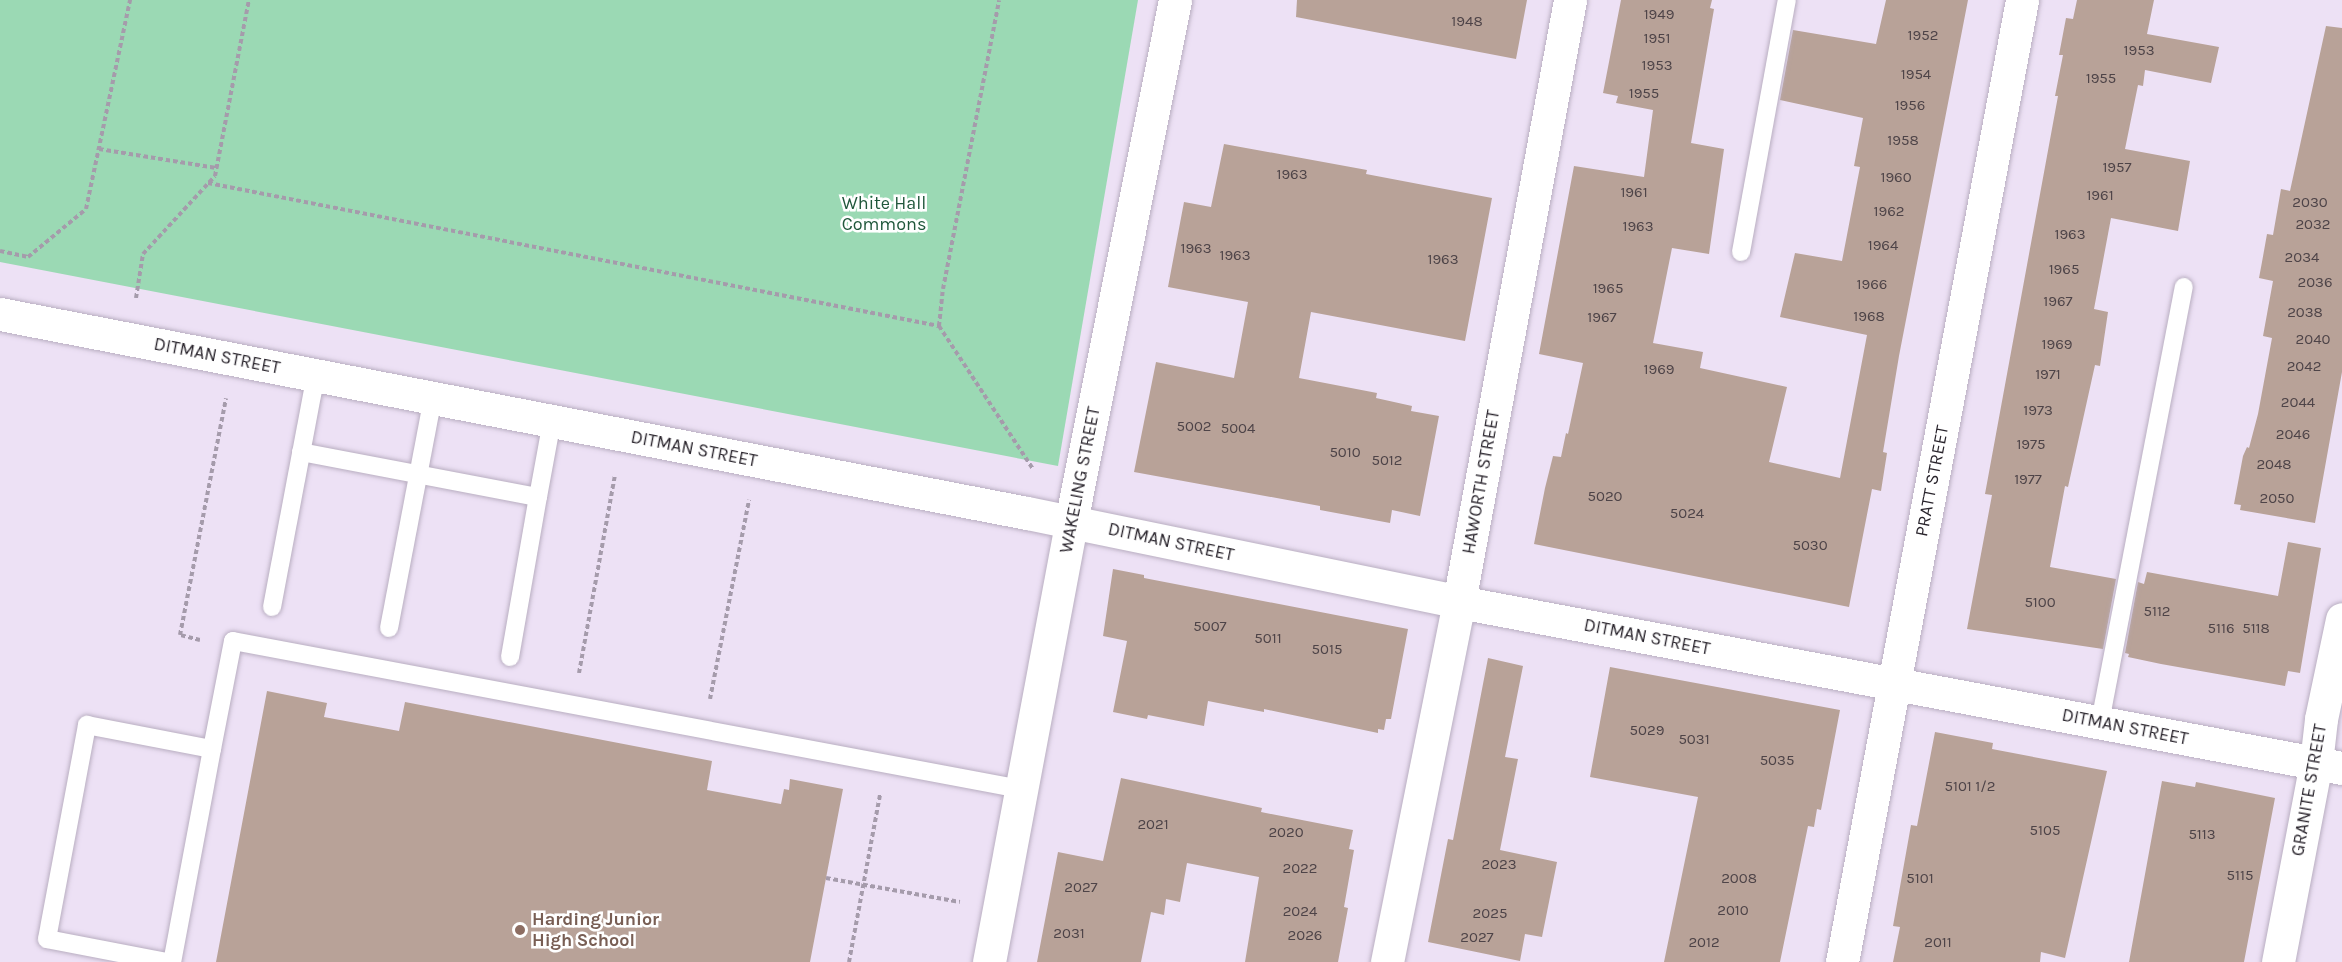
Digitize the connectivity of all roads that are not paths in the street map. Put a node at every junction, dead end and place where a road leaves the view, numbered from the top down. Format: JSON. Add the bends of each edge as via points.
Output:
{"nodes":[{"id":1,"x":1175,"y":0,"type":"edge"},
{"id":2,"x":1570,"y":0,"type":"edge"},
{"id":3,"x":1787,"y":0,"type":"edge"},
{"id":4,"x":2022,"y":0,"type":"edge"},
{"id":5,"x":1741,"y":252,"type":"dead end"},
{"id":6,"x":2184,"y":287,"type":"dead end"},
{"id":7,"x":0,"y":314,"type":"edge"},
{"id":8,"x":316,"y":375,"type":"junction"},
{"id":9,"x":433,"y":398,"type":"junction"},
{"id":10,"x":552,"y":421,"type":"junction"},
{"id":11,"x":301,"y":452,"type":"junction"},
{"id":12,"x":418,"y":474,"type":"junction"},
{"id":13,"x":538,"y":497,"type":"junction"},
{"id":14,"x":1071,"y":522,"type":"junction"},
{"id":15,"x":1459,"y":602,"type":"junction"},
{"id":16,"x":272,"y":608,"type":"dead end"},
{"id":17,"x":2342,"y":619,"type":"edge"},
{"id":18,"x":389,"y":628,"type":"dead end"},
{"id":19,"x":510,"y":657,"type":"dead end"},
{"id":20,"x":1896,"y":683,"type":"junction"},
{"id":21,"x":2100,"y":722,"type":"junction"},
{"id":22,"x":212,"y":749,"type":"junction"},
{"id":23,"x":2329,"y":766,"type":"edge"},
{"id":24,"x":1021,"y":789,"type":"junction"},
{"id":25,"x":166,"y":962,"type":"edge"},
{"id":26,"x":172,"y":962,"type":"edge"},
{"id":27,"x":989,"y":962,"type":"edge"},
{"id":28,"x":1387,"y":962,"type":"edge"},
{"id":29,"x":1842,"y":962,"type":"edge"},
{"id":30,"x":2278,"y":962,"type":"edge"}],
"edges":[{"from":1,"to":14,"type":"street","name":"WAKELING STREET"},
{"from":2,"to":15,"type":"street","name":"HAWORTH STREET"},
{"from":3,"to":5,"type":"lane"},
{"from":4,"to":20,"type":"street","name":"PRATT STREET"},
{"from":6,"to":21,"type":"lane"},
{"from":7,"to":8,"type":"street","name":"DITMAN STREET"},
{"from":8,"to":9,"type":"street","name":"DITMAN STREET"},
{"from":8,"to":11,"type":"lane"},
{"from":9,"to":10,"type":"street","name":"DITMAN STREET"},
{"from":9,"to":12,"type":"lane"},
{"from":10,"to":13,"type":"lane"},
{"from":10,"to":14,"type":"street","name":"DITMAN STREET"},
{"from":11,"to":12,"type":"lane"},
{"from":11,"to":16,"type":"lane"},
{"from":12,"to":13,"type":"lane"},
{"from":12,"to":18,"type":"lane"},
{"from":13,"to":19,"type":"lane"},
{"from":14,"to":15,"type":"street","name":"DITMAN STREET"},
{"from":14,"to":24,"type":"street","name":"WAKELING STREET"},
{"from":15,"to":20,"type":"street","name":"DITMAN STREET"},
{"from":15,"to":28,"type":"street","name":"HAWORTH STREET"},
{"from":17,"to":23,"type":"street","name":"GRANITE STREET","via":[[2321,719]]},
{"from":20,"to":21,"type":"street","name":"DITMAN STREET"},
{"from":20,"to":29,"type":"street","name":"PRATT STREET"},
{"from":21,"to":23,"type":"street","name":"DITMAN STREET"},
{"from":22,"to":24,"type":"lane","via":[[233,641]]},
{"from":22,"to":25,"type":"lane","via":[[87,725],[47,939]]},
{"from":22,"to":26,"type":"lane"},
{"from":23,"to":30,"type":"street","name":"GRANITE STREET"},
{"from":24,"to":27,"type":"street","name":"WAKELING STREET"}]}
